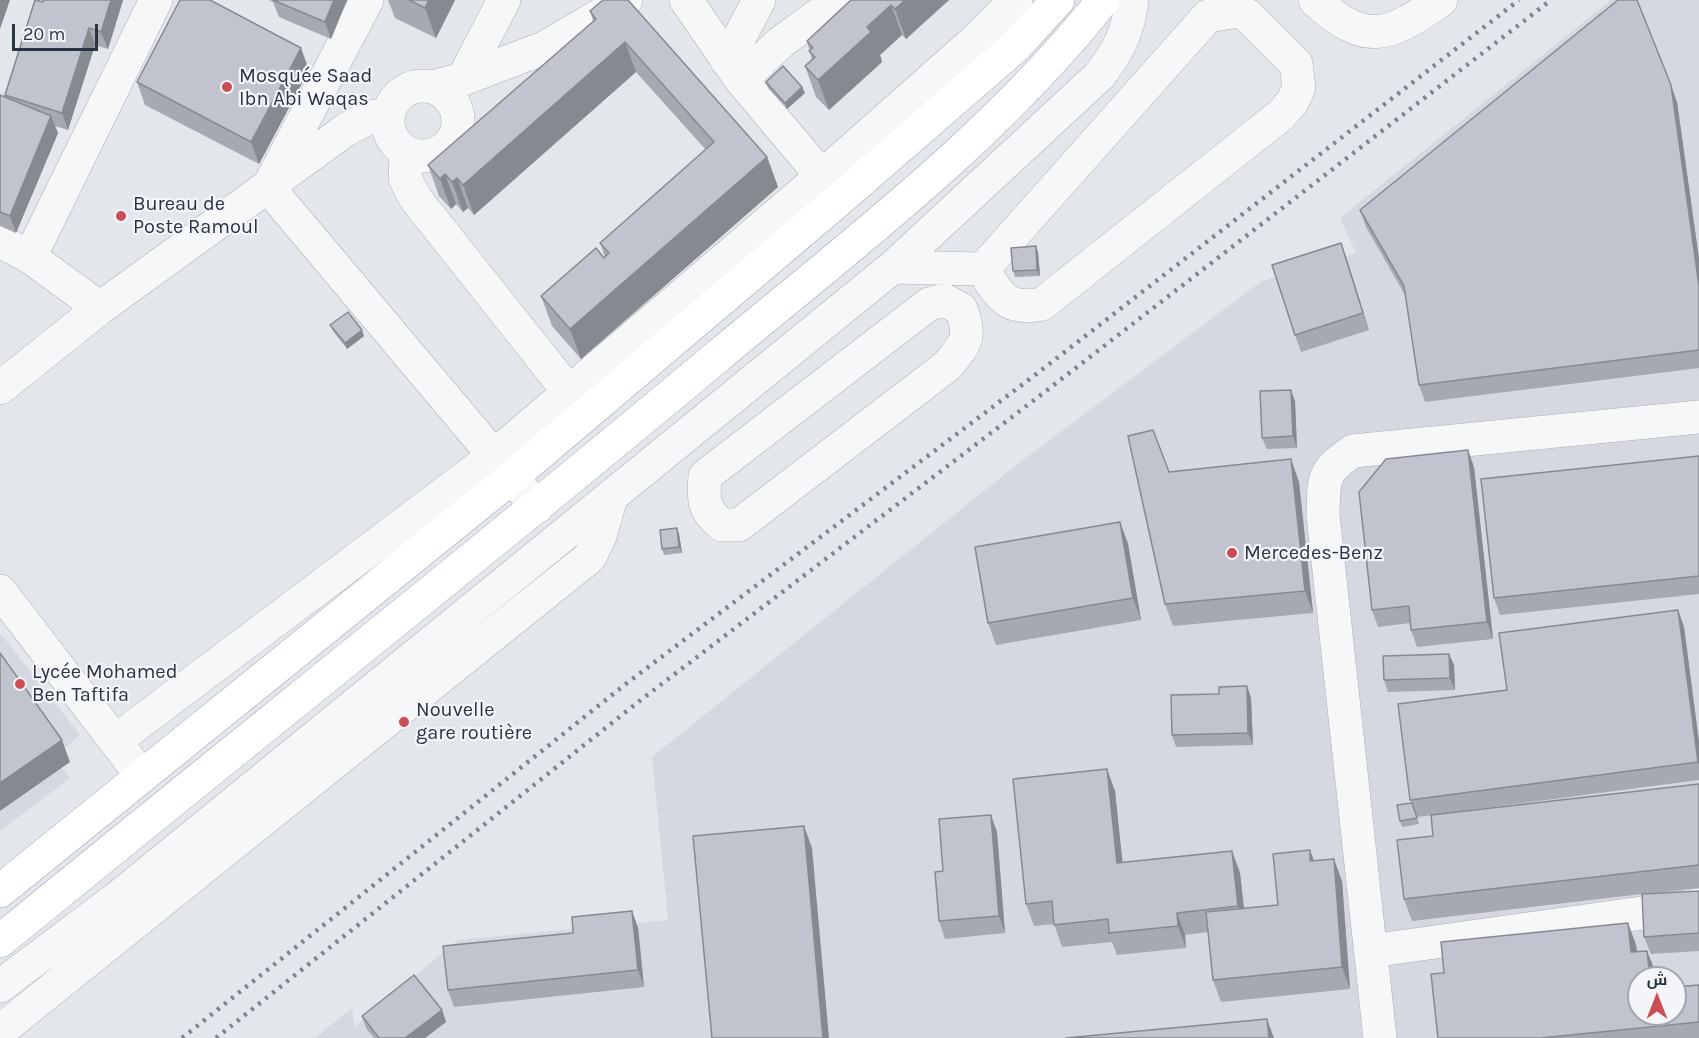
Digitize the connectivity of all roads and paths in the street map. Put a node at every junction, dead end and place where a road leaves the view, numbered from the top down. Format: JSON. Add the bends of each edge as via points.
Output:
{"nodes":[{"id":1,"x":156,"y":0,"type":"edge"},
{"id":2,"x":367,"y":0,"type":"edge"},
{"id":3,"x":504,"y":0,"type":"edge"},
{"id":4,"x":626,"y":0,"type":"edge"},
{"id":5,"x":686,"y":0,"type":"edge"},
{"id":6,"x":759,"y":0,"type":"edge"},
{"id":7,"x":839,"y":0,"type":"edge"},
{"id":8,"x":1016,"y":0,"type":"edge"},
{"id":9,"x":1058,"y":0,"type":"edge"},
{"id":10,"x":1103,"y":0,"type":"edge"},
{"id":11,"x":1132,"y":0,"type":"edge"},
{"id":12,"x":1315,"y":0,"type":"edge"},
{"id":13,"x":1441,"y":0,"type":"edge"},
{"id":14,"x":734,"y":71,"type":"junction"},
{"id":15,"x":1100,"y":75,"type":"junction"},
{"id":16,"x":448,"y":83,"type":"junction"},
{"id":17,"x":1131,"y":100,"type":"junction"},
{"id":18,"x":388,"y":114,"type":"junction"},
{"id":19,"x":406,"y":152,"type":"junction"},
{"id":20,"x":268,"y":187,"type":"junction"},
{"id":21,"x":831,"y":187,"type":"junction"},
{"id":22,"x":0,"y":241,"type":"edge"},
{"id":23,"x":30,"y":257,"type":"junction"},
{"id":24,"x":893,"y":267,"type":"junction"},
{"id":25,"x":983,"y":269,"type":"junction"},
{"id":26,"x":100,"y":308,"type":"junction"},
{"id":27,"x":836,"y":315,"type":"junction"},
{"id":28,"x":823,"y":384,"type":"junction"},
{"id":29,"x":0,"y":388,"type":"edge"},
{"id":30,"x":569,"y":392,"type":"junction"},
{"id":31,"x":1699,"y":417,"type":"edge"},
{"id":32,"x":658,"y":461,"type":"junction"},
{"id":33,"x":503,"y":467,"type":"junction"},
{"id":34,"x":705,"y":476,"type":"junction"},
{"id":35,"x":611,"y":498,"type":"junction"},
{"id":36,"x":537,"y":507,"type":"junction"},
{"id":37,"x":0,"y":591,"type":"edge"},
{"id":38,"x":115,"y":741,"type":"junction"},
{"id":39,"x":142,"y":776,"type":"junction"},
{"id":40,"x":0,"y":891,"type":"edge"},
{"id":41,"x":1699,"y":905,"type":"edge"},
{"id":42,"x":0,"y":941,"type":"edge"},
{"id":43,"x":1371,"y":951,"type":"junction"},
{"id":44,"x":0,"y":986,"type":"edge"},
{"id":45,"x":0,"y":1031,"type":"edge"},
{"id":46,"x":1380,"y":1038,"type":"edge"}],
"edges":[{"from":1,"to":23,"type":"street"},
{"from":2,"to":20,"type":"street"},
{"from":3,"to":16,"type":"street"},
{"from":4,"to":16,"type":"street","via":[[544,48]]},
{"from":5,"to":14,"type":"street"},
{"from":6,"to":14,"type":"street"},
{"from":7,"to":14,"type":"street"},
{"from":8,"to":21,"type":"street"},
{"from":9,"to":21,"type":"main road","via":[[1017,45]]},
{"from":10,"to":36,"type":"main road","via":[[1070,42],[944,167]]},
{"from":11,"to":15,"type":"street","via":[[1129,27]]},
{"from":12,"to":13,"type":"street","via":[[1337,21],[1360,32],[1388,30],[1419,16]]},
{"from":14,"to":21,"type":"street"},
{"from":15,"to":17,"type":"street"},
{"from":15,"to":24,"type":"street"},
{"from":16,"to":18,"type":"street","via":[[410,88],[400,94]]},
{"from":16,"to":19,"type":"street","via":[[443,92],[456,110],[456,133],[441,152],[430,156]]},
{"from":17,"to":25,"type":"street"},
{"from":17,"to":25,"type":"street","via":[[1208,16],[1236,11],[1247,15],[1296,64],[1299,76],[1293,101],[1281,115],[1042,304],[1025,308],[1014,305],[1002,297]]},
{"from":18,"to":19,"type":"street","via":[[391,136]]},
{"from":18,"to":20,"type":"street","via":[[370,117],[347,129]]},
{"from":19,"to":30,"type":"street","via":[[405,178],[415,198]]},
{"from":20,"to":26,"type":"street"},
{"from":20,"to":33,"type":"street"},
{"from":21,"to":30,"type":"street"},
{"from":21,"to":33,"type":"main road"},
{"from":22,"to":23,"type":"street"},
{"from":23,"to":26,"type":"street"},
{"from":24,"to":25,"type":"street"},
{"from":24,"to":27,"type":"street"},
{"from":26,"to":29,"type":"street"},
{"from":27,"to":28,"type":"street","via":[[833,349]]},
{"from":27,"to":32,"type":"street"},
{"from":28,"to":34,"type":"street"},
{"from":28,"to":34,"type":"street","via":[[929,304],[944,300],[961,309],[968,327],[963,347],[947,366],[739,525],[722,525],[710,515],[703,497]]},
{"from":30,"to":33,"type":"street"},
{"from":31,"to":43,"type":"street","via":[[1353,451],[1331,466],[1324,482],[1323,515]]},
{"from":32,"to":34,"type":"street"},
{"from":32,"to":35,"type":"street"},
{"from":33,"to":36,"type":"street"},
{"from":33,"to":38,"type":"street"},
{"from":33,"to":39,"type":"main road"},
{"from":35,"to":44,"type":"street","via":[[116,899]]},
{"from":35,"to":45,"type":"street","via":[[590,557]]},
{"from":36,"to":42,"type":"main road"},
{"from":37,"to":38,"type":"street"},
{"from":38,"to":39,"type":"street"},
{"from":39,"to":40,"type":"main road"},
{"from":41,"to":43,"type":"street"},
{"from":43,"to":46,"type":"street"}]}
